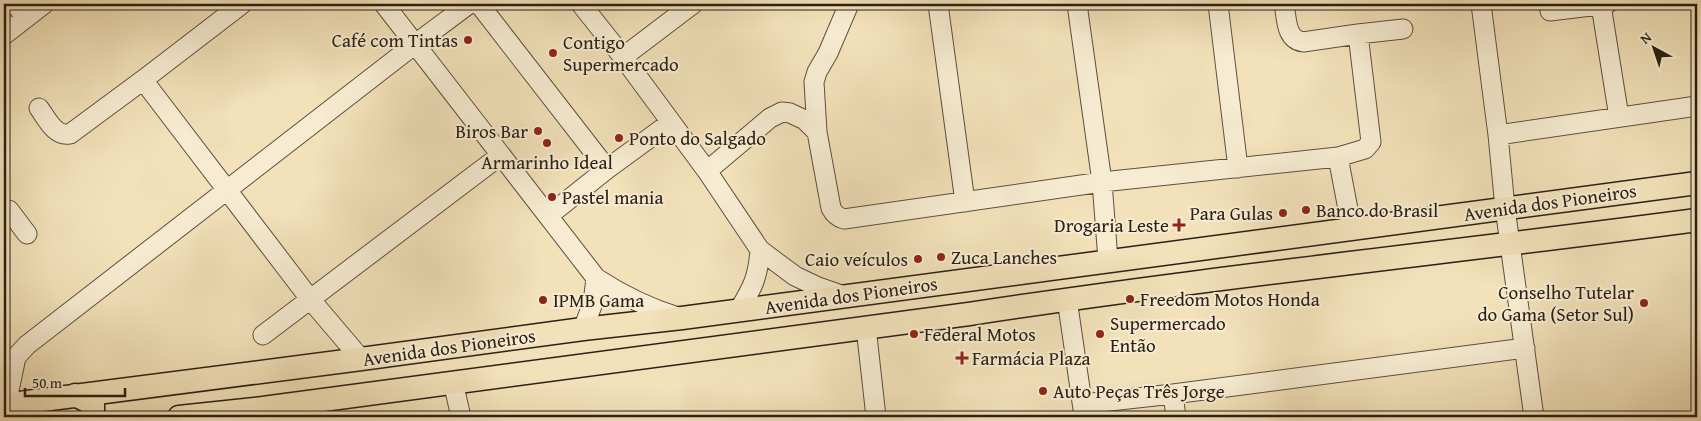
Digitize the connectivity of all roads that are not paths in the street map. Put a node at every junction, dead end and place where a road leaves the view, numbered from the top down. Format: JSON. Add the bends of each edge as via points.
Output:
{"nodes":[{"id":1,"x":44,"y":4,"type":"edge"},
{"id":2,"x":242,"y":4,"type":"edge"},
{"id":3,"x":384,"y":4,"type":"edge"},
{"id":4,"x":469,"y":4,"type":"edge"},
{"id":5,"x":479,"y":4,"type":"edge"},
{"id":6,"x":580,"y":4,"type":"edge"},
{"id":7,"x":693,"y":4,"type":"edge"},
{"id":8,"x":849,"y":4,"type":"edge"},
{"id":9,"x":938,"y":4,"type":"edge"},
{"id":10,"x":1077,"y":4,"type":"edge"},
{"id":11,"x":1218,"y":4,"type":"edge"},
{"id":12,"x":1284,"y":4,"type":"edge"},
{"id":13,"x":1481,"y":4,"type":"edge"},
{"id":14,"x":1604,"y":4,"type":"edge"},
{"id":15,"x":21,"y":11,"type":"edge"},
{"id":16,"x":1550,"y":11,"type":"dead end"},
{"id":17,"x":1404,"y":29,"type":"dead end"},
{"id":18,"x":1358,"y":34,"type":"junction"},
{"id":19,"x":4,"y":35,"type":"edge"},
{"id":20,"x":414,"y":45,"type":"junction"},
{"id":21,"x":623,"y":57,"type":"junction"},
{"id":22,"x":144,"y":80,"type":"junction"},
{"id":23,"x":1697,"y":106,"type":"edge"},
{"id":24,"x":38,"y":108,"type":"dead end"},
{"id":25,"x":1619,"y":117,"type":"junction"},
{"id":26,"x":670,"y":123,"type":"junction"},
{"id":27,"x":817,"y":132,"type":"junction"},
{"id":28,"x":1498,"y":136,"type":"junction"},
{"id":29,"x":501,"y":155,"type":"junction"},
{"id":30,"x":1338,"y":157,"type":"junction"},
{"id":31,"x":1238,"y":168,"type":"junction"},
{"id":32,"x":607,"y":169,"type":"junction"},
{"id":33,"x":707,"y":171,"type":"junction"},
{"id":34,"x":1102,"y":182,"type":"junction"},
{"id":35,"x":1697,"y":183,"type":"edge"},
{"id":36,"x":226,"y":190,"type":"junction"},
{"id":37,"x":965,"y":202,"type":"junction"},
{"id":38,"x":1505,"y":208,"type":"junction"},
{"id":39,"x":4,"y":209,"type":"edge"},
{"id":40,"x":548,"y":216,"type":"junction"},
{"id":41,"x":1697,"y":220,"type":"edge"},
{"id":42,"x":1352,"y":230,"type":"junction"},
{"id":43,"x":27,"y":234,"type":"dead end"},
{"id":44,"x":1268,"y":240,"type":"junction"},
{"id":45,"x":1244,"y":243,"type":"junction"},
{"id":46,"x":1511,"y":244,"type":"junction"},
{"id":47,"x":760,"y":250,"type":"junction"},
{"id":48,"x":1108,"y":260,"type":"junction"},
{"id":49,"x":1275,"y":272,"type":"junction"},
{"id":50,"x":1245,"y":276,"type":"junction"},
{"id":51,"x":596,"y":278,"type":"junction"},
{"id":52,"x":845,"y":296,"type":"junction"},
{"id":53,"x":310,"y":298,"type":"junction"},
{"id":54,"x":1067,"y":299,"type":"junction"},
{"id":55,"x":764,"y":306,"type":"junction"},
{"id":56,"x":739,"y":310,"type":"junction"},
{"id":57,"x":682,"y":318,"type":"junction"},
{"id":58,"x":866,"y":327,"type":"junction"},
{"id":59,"x":583,"y":328,"type":"junction"},
{"id":60,"x":263,"y":335,"type":"dead end"},
{"id":61,"x":756,"y":341,"type":"junction"},
{"id":62,"x":1525,"y":348,"type":"junction"},
{"id":63,"x":361,"y":359,"type":"junction"},
{"id":64,"x":249,"y":373,"type":"junction"},
{"id":65,"x":453,"y":382,"type":"junction"},
{"id":66,"x":1173,"y":394,"type":"junction"},
{"id":67,"x":75,"y":396,"type":"junction"},
{"id":68,"x":5,"y":405,"type":"edge"},
{"id":69,"x":263,"y":408,"type":"junction"},
{"id":70,"x":1084,"y":411,"type":"edge"},
{"id":71,"x":93,"y":417,"type":"edge"},
{"id":72,"x":178,"y":417,"type":"edge"},
{"id":73,"x":461,"y":417,"type":"edge"},
{"id":74,"x":876,"y":417,"type":"edge"},
{"id":75,"x":1176,"y":417,"type":"edge"},
{"id":76,"x":1534,"y":417,"type":"edge"}],
"edges":[{"from":1,"to":15,"type":"street"},
{"from":2,"to":22,"type":"street"},
{"from":3,"to":20,"type":"street"},
{"from":4,"to":20,"type":"street"},
{"from":5,"to":32,"type":"street"},
{"from":6,"to":21,"type":"street"},
{"from":7,"to":21,"type":"street"},
{"from":8,"to":27,"type":"street","via":[[816,77]]},
{"from":9,"to":37,"type":"street"},
{"from":10,"to":34,"type":"street"},
{"from":11,"to":31,"type":"street"},
{"from":12,"to":18,"type":"street","via":[[1289,31],[1297,41]]},
{"from":13,"to":28,"type":"street"},
{"from":14,"to":16,"type":"street"},
{"from":14,"to":25,"type":"street"},
{"from":15,"to":19,"type":"street"},
{"from":17,"to":18,"type":"street"},
{"from":18,"to":30,"type":"street","via":[[1371,142],[1365,149]]},
{"from":20,"to":29,"type":"street"},
{"from":20,"to":36,"type":"street"},
{"from":21,"to":26,"type":"street"},
{"from":22,"to":24,"type":"street","via":[[70,134],[59,134]]},
{"from":22,"to":36,"type":"street"},
{"from":23,"to":25,"type":"street"},
{"from":25,"to":28,"type":"street"},
{"from":26,"to":32,"type":"street"},
{"from":26,"to":33,"type":"street"},
{"from":27,"to":33,"type":"street","via":[[804,120],[782,112],[770,118]]},
{"from":27,"to":37,"type":"street","via":[[831,208],[839,218]]},
{"from":28,"to":38,"type":"street"},
{"from":29,"to":40,"type":"street"},
{"from":29,"to":53,"type":"street"},
{"from":30,"to":31,"type":"street"},
{"from":30,"to":42,"type":"street"},
{"from":31,"to":34,"type":"street"},
{"from":32,"to":40,"type":"street"},
{"from":33,"to":47,"type":"street"},
{"from":34,"to":37,"type":"street"},
{"from":34,"to":48,"type":"street"},
{"from":35,"to":38,"type":"main road","name":"Avenida dos Pioneiros"},
{"from":36,"to":53,"type":"street"},
{"from":36,"to":68,"type":"street","via":[[20,352]]},
{"from":38,"to":42,"type":"main road","name":"Avenida dos Pioneiros"},
{"from":38,"to":46,"type":"street"},
{"from":39,"to":43,"type":"street","via":[[9,210]]},
{"from":40,"to":51,"type":"street"},
{"from":41,"to":46,"type":"main road","name":"Avenida dos Pioneiros"},
{"from":42,"to":44,"type":"main road","name":"Avenida dos Pioneiros"},
{"from":44,"to":45,"type":"main road","name":"Avenida dos Pioneiros"},
{"from":44,"to":49,"type":"main road","via":[[1265,253]]},
{"from":45,"to":48,"type":"main road","name":"Avenida dos Pioneiros"},
{"from":45,"to":50,"type":"main road"},
{"from":46,"to":49,"type":"main road","name":"Avenida dos Pioneiros"},
{"from":46,"to":62,"type":"street"},
{"from":47,"to":52,"type":"street","via":[[795,276],[818,288]]},
{"from":47,"to":56,"type":"street","via":[[752,289]]},
{"from":48,"to":52,"type":"main road","name":"Avenida dos Pioneiros"},
{"from":49,"to":50,"type":"main road","name":"Avenida dos Pioneiros"},
{"from":50,"to":54,"type":"main road","name":"Avenida dos Pioneiros"},
{"from":51,"to":57,"type":"street","via":[[631,299]]},
{"from":51,"to":59,"type":"street","via":[[593,303]]},
{"from":52,"to":55,"type":"main road","name":"Avenida dos Pioneiros"},
{"from":53,"to":60,"type":"street"},
{"from":53,"to":63,"type":"street"},
{"from":54,"to":58,"type":"main road","name":"Avenida dos Pioneiros"},
{"from":54,"to":70,"type":"street"},
{"from":55,"to":56,"type":"main road","name":"Avenida dos Pioneiros"},
{"from":55,"to":61,"type":"main road","via":[[771,321],[768,332]]},
{"from":56,"to":57,"type":"main road","name":"Avenida dos Pioneiros"},
{"from":57,"to":59,"type":"main road","name":"Avenida dos Pioneiros"},
{"from":58,"to":61,"type":"main road","name":"Avenida dos Pioneiros"},
{"from":58,"to":74,"type":"street"},
{"from":59,"to":63,"type":"main road","name":"Avenida dos Pioneiros"},
{"from":61,"to":65,"type":"main road","name":"Avenida dos Pioneiros"},
{"from":62,"to":66,"type":"street"},
{"from":62,"to":76,"type":"street"},
{"from":63,"to":64,"type":"main road","name":"Avenida dos Pioneiros"},
{"from":64,"to":67,"type":"main road","name":"Avenida dos Pioneiros"},
{"from":64,"to":69,"type":"main road","via":[[243,386],[244,397],[248,404]]},
{"from":65,"to":69,"type":"main road","name":"Avenida dos Pioneiros"},
{"from":65,"to":73,"type":"street"},
{"from":66,"to":70,"type":"street"},
{"from":66,"to":75,"type":"street"},
{"from":67,"to":68,"type":"main road","name":"Avenida dos Pioneiros"},
{"from":67,"to":71,"type":"main road","via":[[93,404]]},
{"from":69,"to":72,"type":"main road","name":"Avenida dos Pioneiros"}]}
